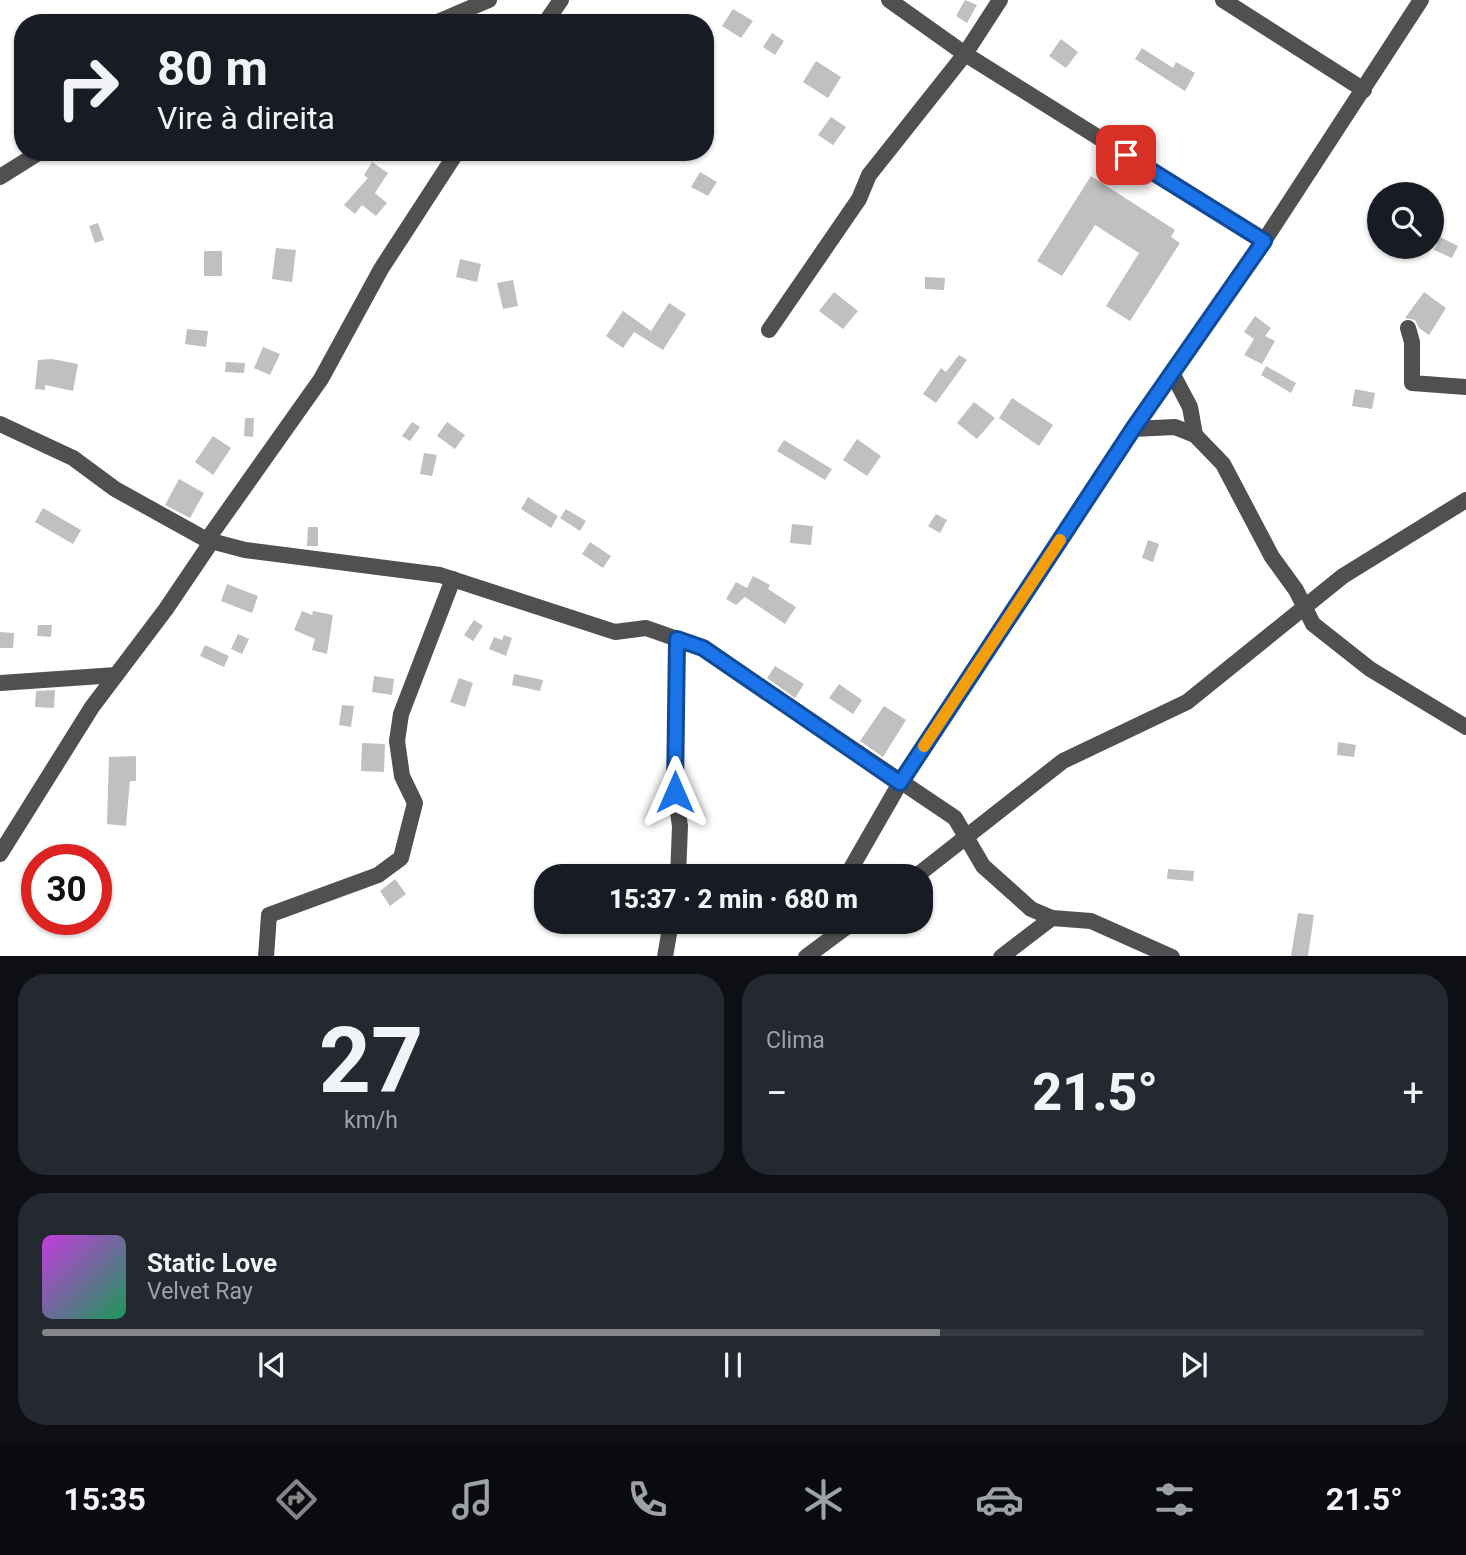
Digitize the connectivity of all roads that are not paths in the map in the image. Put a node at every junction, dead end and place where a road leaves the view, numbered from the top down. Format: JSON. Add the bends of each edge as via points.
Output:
{"nodes":[{"id":1,"x":489,"y":0,"type":"edge"},
{"id":2,"x":889,"y":0,"type":"edge"},
{"id":3,"x":1000,"y":0,"type":"edge"},
{"id":4,"x":1223,"y":0,"type":"edge"},
{"id":5,"x":1422,"y":0,"type":"edge"},
{"id":6,"x":456,"y":14,"type":"edge"},
{"id":7,"x":965,"y":54,"type":"junction"},
{"id":8,"x":1364,"y":90,"type":"junction"},
{"id":9,"x":26,"y":161,"type":"edge"},
{"id":10,"x":451,"y":161,"type":"edge"},
{"id":11,"x":0,"y":177,"type":"edge"},
{"id":12,"x":1264,"y":241,"type":"junction"},
{"id":13,"x":1408,"y":328,"type":"dead end"},
{"id":14,"x":769,"y":330,"type":"dead end"},
{"id":15,"x":1172,"y":373,"type":"junction"},
{"id":16,"x":1466,"y":387,"type":"edge"},
{"id":17,"x":0,"y":424,"type":"edge"},
{"id":18,"x":1133,"y":429,"type":"junction"},
{"id":19,"x":1195,"y":435,"type":"junction"},
{"id":20,"x":1466,"y":500,"type":"edge"},
{"id":21,"x":210,"y":540,"type":"junction"},
{"id":22,"x":453,"y":579,"type":"junction"},
{"id":23,"x":1303,"y":609,"type":"junction"},
{"id":24,"x":677,"y":639,"type":"junction"},
{"id":25,"x":116,"y":675,"type":"junction"},
{"id":26,"x":0,"y":683,"type":"edge"},
{"id":27,"x":1466,"y":727,"type":"edge"},
{"id":28,"x":900,"y":783,"type":"junction"},
{"id":29,"x":965,"y":835,"type":"junction"},
{"id":30,"x":0,"y":854,"type":"edge"},
{"id":31,"x":679,"y":864,"type":"edge"},
{"id":32,"x":853,"y":864,"type":"edge"},
{"id":33,"x":930,"y":864,"type":"edge"},
{"id":34,"x":1052,"y":918,"type":"junction"},
{"id":35,"x":669,"y":934,"type":"edge"},
{"id":36,"x":824,"y":934,"type":"edge"},
{"id":37,"x":836,"y":934,"type":"edge"},
{"id":38,"x":820,"y":946,"type":"junction"},
{"id":39,"x":266,"y":956,"type":"edge"},
{"id":40,"x":665,"y":956,"type":"edge"},
{"id":41,"x":807,"y":956,"type":"edge"},
{"id":42,"x":1002,"y":956,"type":"edge"},
{"id":43,"x":1170,"y":956,"type":"edge"}],
"edges":[{"from":1,"to":6,"type":"street"},
{"from":2,"to":7,"type":"street"},
{"from":3,"to":7,"type":"street"},
{"from":4,"to":8,"type":"street"},
{"from":5,"to":8,"type":"street"},
{"from":7,"to":12,"type":"street"},
{"from":7,"to":14,"type":"street","via":[[869,175],[859,199]]},
{"from":8,"to":12,"type":"street"},
{"from":9,"to":11,"type":"street"},
{"from":10,"to":21,"type":"street","via":[[381,269],[321,379]]},
{"from":12,"to":15,"type":"street"},
{"from":13,"to":16,"type":"street","via":[[1412,383]]},
{"from":15,"to":18,"type":"street"},
{"from":15,"to":19,"type":"street","via":[[1190,407]]},
{"from":17,"to":21,"type":"street","via":[[74,458],[115,489]]},
{"from":18,"to":19,"type":"street","via":[[1175,427]]},
{"from":18,"to":28,"type":"street"},
{"from":19,"to":23,"type":"street","via":[[1223,464]]},
{"from":20,"to":23,"type":"street","via":[[1351,570]]},
{"from":21,"to":22,"type":"street","via":[[245,550]]},
{"from":21,"to":25,"type":"street"},
{"from":22,"to":24,"type":"street","via":[[615,632],[646,628]]},
{"from":22,"to":39,"type":"street","via":[[401,714],[397,741],[402,776],[415,803],[401,858],[378,875],[269,915]]},
{"from":23,"to":27,"type":"street","via":[[1313,624],[1370,669]]},
{"from":23,"to":29,"type":"street","via":[[1187,702],[1076,754]]},
{"from":24,"to":28,"type":"street","via":[[703,648]]},
{"from":24,"to":31,"type":"street"},
{"from":25,"to":26,"type":"street"},
{"from":25,"to":30,"type":"street"},
{"from":28,"to":29,"type":"street","via":[[956,818]]},
{"from":28,"to":32,"type":"street"},
{"from":29,"to":33,"type":"street"},
{"from":29,"to":34,"type":"street","via":[[983,866],[1031,909]]},
{"from":34,"to":42,"type":"street"},
{"from":34,"to":43,"type":"street","via":[[1091,921]]},
{"from":35,"to":40,"type":"street"},
{"from":36,"to":38,"type":"street"},
{"from":37,"to":38,"type":"street"},
{"from":38,"to":41,"type":"street"}]}
